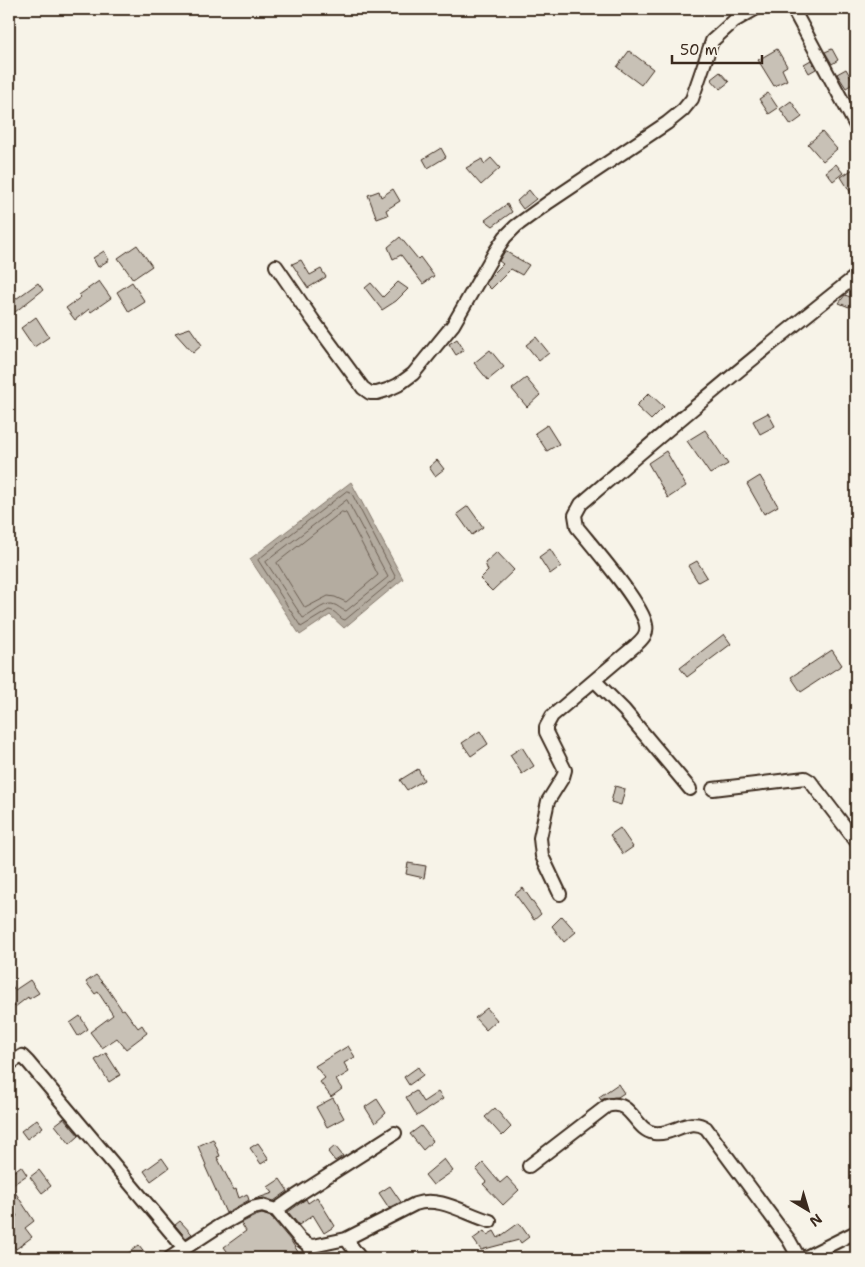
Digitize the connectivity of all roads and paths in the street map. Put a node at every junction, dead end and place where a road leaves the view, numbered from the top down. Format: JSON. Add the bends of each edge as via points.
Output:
{"nodes":[{"id":1,"x":755,"y":9,"type":"edge"},
{"id":2,"x":793,"y":9,"type":"edge"},
{"id":3,"x":856,"y":126,"type":"edge"},
{"id":4,"x":276,"y":266,"type":"dead end"},
{"id":5,"x":856,"y":276,"type":"edge"},
{"id":6,"x":595,"y":681,"type":"junction"},
{"id":7,"x":690,"y":789,"type":"dead end"},
{"id":8,"x":713,"y":789,"type":"dead end"},
{"id":9,"x":856,"y":841,"type":"edge"},
{"id":10,"x":560,"y":894,"type":"dead end"},
{"id":11,"x":9,"y":1064,"type":"edge"},
{"id":12,"x":395,"y":1133,"type":"dead end"},
{"id":13,"x":528,"y":1166,"type":"dead end"},
{"id":14,"x":276,"y":1210,"type":"junction"},
{"id":15,"x":490,"y":1221,"type":"dead end"},
{"id":16,"x":856,"y":1232,"type":"edge"},
{"id":17,"x":346,"y":1239,"type":"junction"},
{"id":18,"x":308,"y":1245,"type":"junction"},
{"id":19,"x":184,"y":1248,"type":"junction"},
{"id":20,"x":170,"y":1258,"type":"edge"},
{"id":21,"x":312,"y":1258,"type":"edge"},
{"id":22,"x":360,"y":1258,"type":"edge"},
{"id":23,"x":799,"y":1258,"type":"edge"},
{"id":24,"x":804,"y":1258,"type":"edge"}],
"edges":[{"from":1,"to":4,"type":"street","via":[[734,21],[712,41],[692,99],[683,110],[531,215],[505,237],[453,325],[413,374],[398,385],[376,393],[363,388]]},
{"from":2,"to":3,"type":"street"},
{"from":5,"to":6,"type":"street","via":[[662,433],[581,504],[575,515],[577,527],[636,605],[646,624],[644,637]]},
{"from":6,"to":7,"type":"street","via":[[624,710]]},
{"from":6,"to":10,"type":"street","via":[[552,716],[546,727],[565,770],[548,801],[540,838],[542,856]]},
{"from":8,"to":9,"type":"street","via":[[805,778]]},
{"from":11,"to":19,"type":"street","via":[[22,1056],[28,1062]]},
{"from":12,"to":14,"type":"street"},
{"from":13,"to":23,"type":"street","via":[[612,1104],[623,1107],[646,1130],[656,1133],[693,1123],[701,1124],[789,1240]]},
{"from":14,"to":18,"type":"street"},
{"from":14,"to":19,"type":"street","via":[[262,1206],[252,1208]]},
{"from":15,"to":17,"type":"street","via":[[438,1202],[423,1202]]},
{"from":16,"to":24,"type":"street"},
{"from":17,"to":18,"type":"street","via":[[319,1246]]},
{"from":17,"to":22,"type":"street"},
{"from":18,"to":21,"type":"street"},
{"from":19,"to":20,"type":"street"}]}
